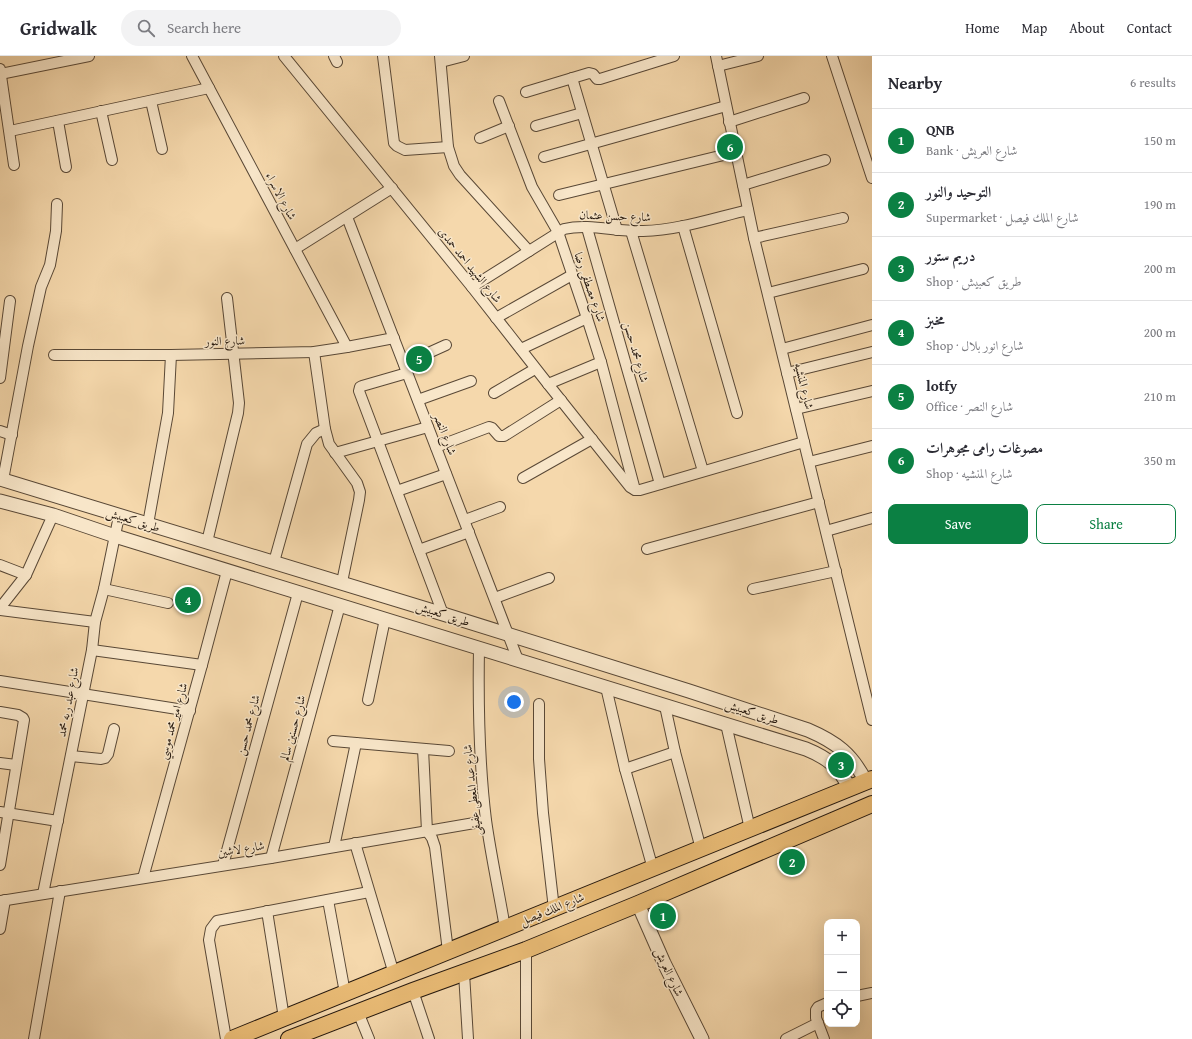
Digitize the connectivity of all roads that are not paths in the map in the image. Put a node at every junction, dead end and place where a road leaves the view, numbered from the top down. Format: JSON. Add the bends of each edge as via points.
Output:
{"nodes":[{"id":1,"x":89,"y":56,"type":"edge"},
{"id":2,"x":192,"y":56,"type":"edge"},
{"id":3,"x":284,"y":56,"type":"edge"},
{"id":4,"x":383,"y":56,"type":"edge"},
{"id":5,"x":464,"y":56,"type":"edge"},
{"id":6,"x":674,"y":56,"type":"edge"},
{"id":7,"x":716,"y":56,"type":"edge"},
{"id":8,"x":758,"y":56,"type":"edge"},
{"id":9,"x":832,"y":56,"type":"edge"},
{"id":10,"x":440,"y":59,"type":"edge"},
{"id":11,"x":718,"y":66,"type":"junction"},
{"id":12,"x":0,"y":72,"type":"edge"},
{"id":13,"x":572,"y":78,"type":"junction"},
{"id":14,"x":210,"y":88,"type":"junction"},
{"id":15,"x":526,"y":92,"type":"dead end"},
{"id":16,"x":804,"y":98,"type":"dead end"},
{"id":17,"x":151,"y":101,"type":"junction"},
{"id":18,"x":499,"y":101,"type":"dead end"},
{"id":19,"x":726,"y":106,"type":"junction"},
{"id":20,"x":101,"y":111,"type":"junction"},
{"id":21,"x":582,"y":113,"type":"junction"},
{"id":22,"x":58,"y":121,"type":"junction"},
{"id":23,"x":730,"y":122,"type":"junction"},
{"id":24,"x":509,"y":126,"type":"junction"},
{"id":25,"x":536,"y":126,"type":"dead end"},
{"id":26,"x":10,"y":131,"type":"junction"},
{"id":27,"x":480,"y":138,"type":"dead end"},
{"id":28,"x":592,"y":144,"type":"junction"},
{"id":29,"x":448,"y":147,"type":"junction"},
{"id":30,"x":162,"y":149,"type":"dead end"},
{"id":31,"x":736,"y":152,"type":"junction"},
{"id":32,"x":544,"y":158,"type":"dead end"},
{"id":33,"x":112,"y":160,"type":"dead end"},
{"id":34,"x":825,"y":160,"type":"dead end"},
{"id":35,"x":14,"y":165,"type":"dead end"},
{"id":36,"x":66,"y":167,"type":"dead end"},
{"id":37,"x":872,"y":178,"type":"edge"},
{"id":38,"x":604,"y":184,"type":"junction"},
{"id":39,"x":743,"y":185,"type":"junction"},
{"id":40,"x":392,"y":188,"type":"junction"},
{"id":41,"x":559,"y":195,"type":"dead end"},
{"id":42,"x":57,"y":204,"type":"dead end"},
{"id":43,"x":748,"y":210,"type":"junction"},
{"id":44,"x":347,"y":217,"type":"junction"},
{"id":45,"x":843,"y":218,"type":"dead end"},
{"id":46,"x":683,"y":226,"type":"junction"},
{"id":47,"x":587,"y":228,"type":"junction"},
{"id":48,"x":617,"y":230,"type":"junction"},
{"id":49,"x":631,"y":231,"type":"junction"},
{"id":50,"x":558,"y":232,"type":"junction"},
{"id":51,"x":754,"y":238,"type":"junction"},
{"id":52,"x":295,"y":249,"type":"junction"},
{"id":53,"x":529,"y":251,"type":"junction"},
{"id":54,"x":863,"y":269,"type":"dead end"},
{"id":55,"x":572,"y":275,"type":"junction"},
{"id":56,"x":472,"y":287,"type":"junction"},
{"id":57,"x":768,"y":292,"type":"junction"},
{"id":58,"x":227,"y":298,"type":"dead end"},
{"id":59,"x":10,"y":301,"type":"dead end"},
{"id":60,"x":496,"y":318,"type":"junction"},
{"id":61,"x":587,"y":318,"type":"junction"},
{"id":62,"x":872,"y":325,"type":"edge"},
{"id":63,"x":394,"y":338,"type":"junction"},
{"id":64,"x":446,"y":345,"type":"dead end"},
{"id":65,"x":347,"y":347,"type":"junction"},
{"id":66,"x":520,"y":350,"type":"junction"},
{"id":67,"x":782,"y":350,"type":"junction"},
{"id":68,"x":314,"y":352,"type":"junction"},
{"id":69,"x":872,"y":352,"type":"edge"},
{"id":70,"x":233,"y":353,"type":"junction"},
{"id":71,"x":54,"y":355,"type":"dead end"},
{"id":72,"x":171,"y":355,"type":"junction"},
{"id":73,"x":600,"y":362,"type":"junction"},
{"id":74,"x":406,"y":368,"type":"junction"},
{"id":75,"x":536,"y":369,"type":"junction"},
{"id":76,"x":787,"y":373,"type":"junction"},
{"id":77,"x":0,"y":378,"type":"edge"},
{"id":78,"x":471,"y":381,"type":"dead end"},
{"id":79,"x":548,"y":384,"type":"junction"},
{"id":80,"x":872,"y":391,"type":"edge"},
{"id":81,"x":494,"y":393,"type":"dead end"},
{"id":82,"x":418,"y":400,"type":"junction"},
{"id":83,"x":561,"y":400,"type":"junction"},
{"id":84,"x":796,"y":409,"type":"junction"},
{"id":85,"x":737,"y":413,"type":"dead end"},
{"id":86,"x":428,"y":427,"type":"junction"},
{"id":87,"x":325,"y":429,"type":"junction"},
{"id":88,"x":0,"y":431,"type":"edge"},
{"id":89,"x":12,"y":435,"type":"junction"},
{"id":90,"x":592,"y":439,"type":"junction"},
{"id":91,"x":378,"y":441,"type":"junction"},
{"id":92,"x":804,"y":442,"type":"junction"},
{"id":93,"x":872,"y":446,"type":"edge"},
{"id":94,"x":436,"y":447,"type":"junction"},
{"id":95,"x":335,"y":453,"type":"junction"},
{"id":96,"x":809,"y":462,"type":"junction"},
{"id":97,"x":703,"y":471,"type":"junction"},
{"id":98,"x":446,"y":474,"type":"junction"},
{"id":99,"x":523,"y":478,"type":"dead end"},
{"id":100,"x":2,"y":480,"type":"edge"},
{"id":101,"x":660,"y":484,"type":"junction"},
{"id":102,"x":635,"y":490,"type":"junction"},
{"id":103,"x":397,"y":491,"type":"junction"},
{"id":104,"x":0,"y":500,"type":"edge"},
{"id":105,"x":819,"y":502,"type":"junction"},
{"id":106,"x":500,"y":507,"type":"dead end"},
{"id":107,"x":53,"y":515,"type":"junction"},
{"id":108,"x":120,"y":516,"type":"junction"},
{"id":109,"x":872,"y":518,"type":"edge"},
{"id":110,"x":465,"y":520,"type":"junction"},
{"id":111,"x":148,"y":524,"type":"junction"},
{"id":112,"x":826,"y":531,"type":"junction"},
{"id":113,"x":469,"y":532,"type":"junction"},
{"id":114,"x":115,"y":536,"type":"junction"},
{"id":115,"x":207,"y":542,"type":"junction"},
{"id":116,"x":647,"y":549,"type":"dead end"},
{"id":117,"x":419,"y":550,"type":"junction"},
{"id":118,"x":274,"y":562,"type":"junction"},
{"id":119,"x":0,"y":565,"type":"edge"},
{"id":120,"x":227,"y":571,"type":"junction"},
{"id":121,"x":836,"y":571,"type":"junction"},
{"id":122,"x":26,"y":575,"type":"junction"},
{"id":123,"x":549,"y":578,"type":"dead end"},
{"id":124,"x":342,"y":582,"type":"junction"},
{"id":125,"x":104,"y":589,"type":"junction"},
{"id":126,"x":753,"y":589,"type":"dead end"},
{"id":127,"x":298,"y":593,"type":"junction"},
{"id":128,"x":495,"y":598,"type":"junction"},
{"id":129,"x":168,"y":603,"type":"dead end"},
{"id":130,"x":340,"y":606,"type":"junction"},
{"id":131,"x":0,"y":609,"type":"edge"},
{"id":132,"x":443,"y":614,"type":"junction"},
{"id":133,"x":385,"y":619,"type":"junction"},
{"id":134,"x":95,"y":622,"type":"junction"},
{"id":135,"x":509,"y":635,"type":"junction"},
{"id":136,"x":479,"y":648,"type":"junction"},
{"id":137,"x":92,"y":650,"type":"junction"},
{"id":138,"x":518,"y":660,"type":"junction"},
{"id":139,"x":202,"y":665,"type":"junction"},
{"id":140,"x":0,"y":681,"type":"edge"},
{"id":141,"x":606,"y":687,"type":"junction"},
{"id":142,"x":689,"y":691,"type":"junction"},
{"id":143,"x":83,"y":694,"type":"junction"},
{"id":144,"x":368,"y":700,"type":"dead end"},
{"id":145,"x":539,"y":704,"type":"dead end"},
{"id":146,"x":665,"y":706,"type":"junction"},
{"id":147,"x":190,"y":711,"type":"junction"},
{"id":148,"x":683,"y":711,"type":"junction"},
{"id":149,"x":0,"y":712,"type":"edge"},
{"id":150,"x":872,"y":720,"type":"edge"},
{"id":151,"x":726,"y":724,"type":"junction"},
{"id":152,"x":114,"y":729,"type":"dead end"},
{"id":153,"x":333,"y":742,"type":"dead end"},
{"id":154,"x":356,"y":743,"type":"junction"},
{"id":155,"x":422,"y":749,"type":"junction"},
{"id":156,"x":449,"y":751,"type":"dead end"},
{"id":157,"x":675,"y":752,"type":"junction"},
{"id":158,"x":71,"y":756,"type":"junction"},
{"id":159,"x":0,"y":763,"type":"edge"},
{"id":160,"x":16,"y":765,"type":"junction"},
{"id":161,"x":626,"y":769,"type":"junction"},
{"id":162,"x":869,"y":781,"type":"edge"},
{"id":163,"x":850,"y":789,"type":"junction"},
{"id":164,"x":872,"y":804,"type":"edge"},
{"id":165,"x":4,"y":813,"type":"edge"},
{"id":166,"x":58,"y":821,"type":"junction"},
{"id":167,"x":486,"y":821,"type":"junction"},
{"id":168,"x":750,"y":830,"type":"junction"},
{"id":169,"x":427,"y":831,"type":"junction"},
{"id":170,"x":354,"y":843,"type":"junction"},
{"id":171,"x":334,"y":847,"type":"junction"},
{"id":172,"x":702,"y":849,"type":"junction"},
{"id":173,"x":271,"y":858,"type":"junction"},
{"id":174,"x":0,"y":862,"type":"edge"},
{"id":175,"x":223,"y":865,"type":"junction"},
{"id":176,"x":653,"y":869,"type":"junction"},
{"id":177,"x":143,"y":878,"type":"junction"},
{"id":178,"x":60,"y":891,"type":"junction"},
{"id":179,"x":369,"y":892,"type":"junction"},
{"id":180,"x":43,"y":894,"type":"junction"},
{"id":181,"x":2,"y":900,"type":"edge"},
{"id":182,"x":328,"y":900,"type":"junction"},
{"id":183,"x":638,"y":904,"type":"junction"},
{"id":184,"x":554,"y":909,"type":"junction"},
{"id":185,"x":267,"y":911,"type":"junction"},
{"id":186,"x":505,"y":928,"type":"junction"},
{"id":187,"x":0,"y":929,"type":"edge"},
{"id":188,"x":526,"y":950,"type":"junction"},
{"id":189,"x":448,"y":951,"type":"junction"},
{"id":190,"x":464,"y":973,"type":"junction"},
{"id":191,"x":394,"y":974,"type":"junction"},
{"id":192,"x":413,"y":991,"type":"junction"},
{"id":193,"x":345,"y":993,"type":"junction"},
{"id":194,"x":872,"y":993,"type":"edge"},
{"id":195,"x":860,"y":995,"type":"edge"},
{"id":196,"x":824,"y":1004,"type":"edge"},
{"id":197,"x":358,"y":1012,"type":"junction"},
{"id":198,"x":284,"y":1018,"type":"junction"},
{"id":199,"x":818,"y":1023,"type":"junction"},
{"id":200,"x":34,"y":1039,"type":"edge"},
{"id":201,"x":226,"y":1039,"type":"edge"},
{"id":202,"x":232,"y":1039,"type":"edge"},
{"id":203,"x":289,"y":1039,"type":"edge"},
{"id":204,"x":370,"y":1039,"type":"edge"},
{"id":205,"x":428,"y":1039,"type":"edge"},
{"id":206,"x":468,"y":1039,"type":"edge"},
{"id":207,"x":526,"y":1039,"type":"edge"},
{"id":208,"x":702,"y":1039,"type":"edge"},
{"id":209,"x":786,"y":1039,"type":"edge"},
{"id":210,"x":824,"y":1039,"type":"edge"}],
"edges":[{"from":1,"to":12,"type":"street"},
{"from":2,"to":14,"type":"street","name":"شارع الاسراء"},
{"from":3,"to":40,"type":"street","name":"شارع الشهيد احمد حمدى"},
{"from":4,"to":29,"type":"street","via":[[397,146],[405,150]]},
{"from":5,"to":10,"type":"street"},
{"from":6,"to":13,"type":"street","via":[[598,80],[589,73]]},
{"from":7,"to":11,"type":"street","name":"شارع المنشيه"},
{"from":8,"to":11,"type":"street"},
{"from":9,"to":37,"type":"street"},
{"from":10,"to":29,"type":"street"},
{"from":11,"to":19,"type":"street","name":"شارع المنشيه"},
{"from":12,"to":26,"type":"street"},
{"from":13,"to":15,"type":"street"},
{"from":13,"to":21,"type":"street"},
{"from":14,"to":17,"type":"street"},
{"from":14,"to":52,"type":"street","name":"شارع الاسراء"},
{"from":16,"to":23,"type":"street"},
{"from":17,"to":20,"type":"street"},
{"from":17,"to":30,"type":"street"},
{"from":18,"to":24,"type":"street","name":"شارع مصطفى رضا"},
{"from":19,"to":23,"type":"street","name":"شارع المنشيه"},
{"from":19,"to":28,"type":"street"},
{"from":20,"to":22,"type":"street"},
{"from":20,"to":33,"type":"street"},
{"from":21,"to":25,"type":"street"},
{"from":21,"to":28,"type":"street"},
{"from":22,"to":26,"type":"street"},
{"from":22,"to":36,"type":"street"},
{"from":23,"to":31,"type":"street","name":"شارع المنشيه"},
{"from":24,"to":27,"type":"street"},
{"from":24,"to":50,"type":"street","name":"شارع مصطفى رضا","via":[[532,187]]},
{"from":26,"to":35,"type":"street"},
{"from":28,"to":32,"type":"street"},
{"from":28,"to":38,"type":"street"},
{"from":29,"to":53,"type":"street","via":[[460,175]]},
{"from":31,"to":38,"type":"street"},
{"from":31,"to":39,"type":"street","name":"شارع المنشيه"},
{"from":34,"to":39,"type":"street"},
{"from":38,"to":41,"type":"street"},
{"from":38,"to":48,"type":"street"},
{"from":39,"to":43,"type":"street","name":"شارع المنشيه"},
{"from":40,"to":44,"type":"street"},
{"from":40,"to":56,"type":"street","name":"شارع الشهيد احمد حمدى"},
{"from":42,"to":89,"type":"street","via":[[56,232],[50,265],[41,287]]},
{"from":43,"to":46,"type":"street","name":"شارع حسن عثمان"},
{"from":43,"to":51,"type":"street","name":"شارع المنشيه"},
{"from":44,"to":52,"type":"street"},
{"from":44,"to":63,"type":"street","name":"شارع النصر"},
{"from":45,"to":51,"type":"street"},
{"from":46,"to":49,"type":"street","name":"شارع حسن عثمان"},
{"from":46,"to":85,"type":"street"},
{"from":47,"to":48,"type":"street","name":"شارع حسن عثمان"},
{"from":47,"to":50,"type":"street","name":"شارع حسن عثمان","via":[[571,228]]},
{"from":47,"to":101,"type":"street","name":"شارع محمد حسن"},
{"from":48,"to":49,"type":"street","name":"شارع حسن عثمان"},
{"from":49,"to":97,"type":"street"},
{"from":50,"to":53,"type":"street","name":"شارع حسن عثمان"},
{"from":50,"to":55,"type":"street","name":"شارع مصطفى رضا"},
{"from":51,"to":57,"type":"street","name":"شارع المنشيه"},
{"from":52,"to":65,"type":"street","name":"شارع الاسراء"},
{"from":53,"to":56,"type":"street","name":"شارع حسن عثمان"},
{"from":54,"to":57,"type":"street"},
{"from":55,"to":60,"type":"street"},
{"from":55,"to":61,"type":"street","name":"شارع مصطفى رضا"},
{"from":56,"to":60,"type":"street","name":"شارع الشهيد احمد حمدى"},
{"from":57,"to":67,"type":"street","name":"شارع المنشيه"},
{"from":58,"to":70,"type":"street"},
{"from":59,"to":77,"type":"street"},
{"from":60,"to":66,"type":"street","name":"شارع الشهيد احمد حمدى"},
{"from":61,"to":66,"type":"street"},
{"from":61,"to":73,"type":"street","name":"شارع مصطفى رضا"},
{"from":62,"to":67,"type":"street"},
{"from":63,"to":65,"type":"street","name":"شارع النور"},
{"from":63,"to":74,"type":"street","name":"شارع النصر"},
{"from":64,"to":74,"type":"street"},
{"from":65,"to":68,"type":"street","name":"شارع النور"},
{"from":66,"to":75,"type":"street","name":"شارع الشهيد احمد حمدى"},
{"from":67,"to":76,"type":"street","name":"شارع المنشيه"},
{"from":68,"to":70,"type":"street","name":"شارع النور"},
{"from":68,"to":87,"type":"street"},
{"from":69,"to":76,"type":"street"},
{"from":70,"to":72,"type":"street","name":"شارع النور"},
{"from":70,"to":115,"type":"street","via":[[238,413]]},
{"from":71,"to":72,"type":"street","name":"شارع النور"},
{"from":72,"to":111,"type":"street","via":[[168,413]]},
{"from":73,"to":79,"type":"street"},
{"from":73,"to":102,"type":"street","name":"شارع مصطفى رضا"},
{"from":74,"to":82,"type":"street","name":"شارع النصر"},
{"from":74,"to":91,"type":"street","via":[[360,387],[359,391]]},
{"from":75,"to":79,"type":"street","name":"شارع الشهيد احمد حمدى"},
{"from":75,"to":81,"type":"street"},
{"from":76,"to":84,"type":"street","name":"شارع المنشيه"},
{"from":78,"to":82,"type":"street"},
{"from":79,"to":83,"type":"street","name":"شارع الشهيد احمد حمدى"},
{"from":80,"to":84,"type":"street"},
{"from":82,"to":86,"type":"street","name":"شارع النصر"},
{"from":83,"to":90,"type":"street","name":"شارع الشهيد احمد حمدى"},
{"from":83,"to":94,"type":"street","via":[[504,436],[499,436],[489,427]]},
{"from":84,"to":92,"type":"street","name":"شارع المنشيه"},
{"from":86,"to":91,"type":"street"},
{"from":86,"to":94,"type":"street","name":"شارع النصر"},
{"from":87,"to":95,"type":"street","via":[[329,444]]},
{"from":87,"to":118,"type":"street","via":[[316,433],[307,444]]},
{"from":88,"to":89,"type":"street"},
{"from":89,"to":100,"type":"street"},
{"from":90,"to":99,"type":"street"},
{"from":90,"to":102,"type":"street","name":"شارع الشهيد احمد حمدى"},
{"from":91,"to":95,"type":"street"},
{"from":91,"to":103,"type":"street"},
{"from":92,"to":96,"type":"street","name":"شارع المنشيه"},
{"from":92,"to":97,"type":"street"},
{"from":93,"to":96,"type":"street"},
{"from":94,"to":98,"type":"street","name":"شارع النصر"},
{"from":95,"to":124,"type":"street","via":[[357,483],[360,492]]},
{"from":96,"to":105,"type":"street","name":"شارع المنشيه"},
{"from":97,"to":101,"type":"street"},
{"from":98,"to":103,"type":"street"},
{"from":98,"to":110,"type":"street","name":"شارع النصر"},
{"from":100,"to":108,"type":"street","name":"طريق كعبيش"},
{"from":101,"to":102,"type":"street"},
{"from":103,"to":117,"type":"street"},
{"from":104,"to":107,"type":"street","name":"طريق كعبيش"},
{"from":105,"to":112,"type":"street","name":"شارع المنشيه"},
{"from":105,"to":116,"type":"street"},
{"from":106,"to":110,"type":"street"},
{"from":107,"to":114,"type":"street","name":"طريق كعبيش"},
{"from":107,"to":122,"type":"street"},
{"from":108,"to":111,"type":"street","name":"طريق كعبيش"},
{"from":108,"to":114,"type":"street","name":"شارع عبد ريه محمد"},
{"from":109,"to":112,"type":"street"},
{"from":110,"to":113,"type":"street","name":"شارع النصر"},
{"from":111,"to":115,"type":"street","name":"طريق كعبيش"},
{"from":112,"to":121,"type":"street","name":"شارع المنشيه"},
{"from":113,"to":117,"type":"street"},
{"from":113,"to":128,"type":"street","name":"شارع النصر"},
{"from":114,"to":120,"type":"street","name":"طريق كعبيش"},
{"from":114,"to":125,"type":"street","name":"شارع عبد ريه محمد"},
{"from":115,"to":118,"type":"street","name":"طريق كعبيش"},
{"from":117,"to":132,"type":"street"},
{"from":118,"to":124,"type":"street","name":"طريق كعبيش"},
{"from":119,"to":122,"type":"street"},
{"from":120,"to":127,"type":"street","name":"طريق كعبيش"},
{"from":120,"to":139,"type":"street","name":"شارع امير محمد موسي"},
{"from":121,"to":126,"type":"street"},
{"from":121,"to":150,"type":"street","name":"شارع المنشيه"},
{"from":122,"to":131,"type":"street"},
{"from":123,"to":128,"type":"street"},
{"from":124,"to":132,"type":"street","name":"طريق كعبيش"},
{"from":125,"to":129,"type":"street"},
{"from":125,"to":134,"type":"street","name":"شارع عبد ريه محمد"},
{"from":127,"to":130,"type":"street","name":"طريق كعبيش"},
{"from":127,"to":175,"type":"street","name":"شارع محمد حسن"},
{"from":128,"to":135,"type":"street","name":"شارع النصر"},
{"from":130,"to":133,"type":"street","name":"طريق كعبيش"},
{"from":130,"to":173,"type":"street","name":"شارع حسنين سالم"},
{"from":131,"to":134,"type":"street"},
{"from":132,"to":135,"type":"street","name":"طريق كعبيش"},
{"from":133,"to":136,"type":"street","name":"طريق كعبيش"},
{"from":133,"to":144,"type":"street"},
{"from":134,"to":137,"type":"street","name":"شارع عبد ريه محمد"},
{"from":135,"to":138,"type":"street","name":"شارع النصر"},
{"from":135,"to":142,"type":"street","name":"طريق كعبيش"},
{"from":136,"to":138,"type":"street","name":"طريق كعبيش"},
{"from":136,"to":167,"type":"street","name":"شارع عبد المعطى عفيفى","via":[[479,727]]},
{"from":137,"to":139,"type":"street"},
{"from":137,"to":143,"type":"street","name":"شارع عبد ريه محمد"},
{"from":138,"to":141,"type":"street","name":"طريق كعبيش"},
{"from":139,"to":147,"type":"street","name":"شارع امير محمد موسي"},
{"from":140,"to":143,"type":"street"},
{"from":141,"to":146,"type":"street","name":"طريق كعبيش"},
{"from":141,"to":161,"type":"street"},
{"from":142,"to":148,"type":"street"},
{"from":142,"to":162,"type":"street","name":"طريق كعبيش","via":[[823,737],[849,756]]},
{"from":143,"to":147,"type":"street"},
{"from":143,"to":158,"type":"street","name":"شارع عبد ريه محمد"},
{"from":145,"to":184,"type":"street","via":[[543,813]]},
{"from":146,"to":148,"type":"street","name":"طريق كعبيش"},
{"from":146,"to":157,"type":"street"},
{"from":147,"to":177,"type":"street","name":"شارع امير محمد موسي"},
{"from":148,"to":151,"type":"street","name":"طريق كعبيش"},
{"from":149,"to":160,"type":"street","via":[[24,718]]},
{"from":151,"to":163,"type":"street","name":"طريق كعبيش","via":[[820,755],[843,775]]},
{"from":151,"to":168,"type":"street"},
{"from":152,"to":158,"type":"street","via":[[106,758]]},
{"from":153,"to":154,"type":"street"},
{"from":154,"to":155,"type":"street"},
{"from":154,"to":171,"type":"street"},
{"from":155,"to":156,"type":"street"},
{"from":155,"to":169,"type":"street"},
{"from":157,"to":161,"type":"street"},
{"from":157,"to":172,"type":"street"},
{"from":158,"to":166,"type":"street","name":"شارع عبد ريه محمد"},
{"from":159,"to":160,"type":"street"},
{"from":160,"to":165,"type":"street"},
{"from":161,"to":176,"type":"street"},
{"from":162,"to":163,"type":"main road","name":"شارع الملك فيصل"},
{"from":163,"to":168,"type":"main road","name":"شارع الملك فيصل"},
{"from":164,"to":183,"type":"main road"},
{"from":165,"to":166,"type":"street"},
{"from":165,"to":174,"type":"street"},
{"from":166,"to":180,"type":"street","name":"شارع عبد ريه محمد"},
{"from":167,"to":169,"type":"street","name":"شارع لاشين"},
{"from":167,"to":186,"type":"street","name":"شارع عبد المعطى عفيفى"},
{"from":168,"to":172,"type":"main road","name":"شارع الملك فيصل"},
{"from":169,"to":170,"type":"street","name":"شارع لاشين"},
{"from":169,"to":189,"type":"street","via":[[435,847]]},
{"from":170,"to":171,"type":"street","name":"شارع لاشين"},
{"from":170,"to":179,"type":"street"},
{"from":171,"to":173,"type":"street","name":"شارع لاشين"},
{"from":172,"to":176,"type":"main road","name":"شارع الملك فيصل"},
{"from":173,"to":175,"type":"street","name":"شارع لاشين"},
{"from":175,"to":177,"type":"street","name":"شارع لاشين"},
{"from":176,"to":184,"type":"main road","name":"شارع الملك فيصل"},
{"from":177,"to":178,"type":"street","name":"شارع لاشين"},
{"from":178,"to":180,"type":"street","name":"شارع لاشين"},
{"from":178,"to":200,"type":"street"},
{"from":179,"to":182,"type":"street"},
{"from":179,"to":191,"type":"street"},
{"from":180,"to":181,"type":"street","name":"شارع لاشين"},
{"from":181,"to":187,"type":"street"},
{"from":182,"to":185,"type":"street"},
{"from":182,"to":193,"type":"street"},
{"from":183,"to":188,"type":"main road"},
{"from":183,"to":208,"type":"street","name":"شارع العريش"},
{"from":184,"to":186,"type":"main road","name":"شارع الملك فيصل"},
{"from":185,"to":198,"type":"street"},
{"from":185,"to":201,"type":"street","via":[[217,921],[211,929],[209,940]]},
{"from":186,"to":189,"type":"main road","name":"شارع الملك فيصل"},
{"from":188,"to":190,"type":"main road"},
{"from":188,"to":207,"type":"street"},
{"from":189,"to":191,"type":"main road","name":"شارع الملك فيصل"},
{"from":190,"to":192,"type":"main road"},
{"from":190,"to":206,"type":"street"},
{"from":191,"to":193,"type":"main road","name":"شارع الملك فيصل"},
{"from":192,"to":197,"type":"main road"},
{"from":192,"to":205,"type":"street"},
{"from":193,"to":198,"type":"main road","name":"شارع الملك فيصل"},
{"from":194,"to":195,"type":"street"},
{"from":196,"to":199,"type":"street","via":[[816,1010]]},
{"from":197,"to":203,"type":"main road"},
{"from":197,"to":204,"type":"street"},
{"from":198,"to":202,"type":"main road","name":"شارع الملك فيصل"},
{"from":199,"to":209,"type":"street"},
{"from":199,"to":210,"type":"street"}]}
